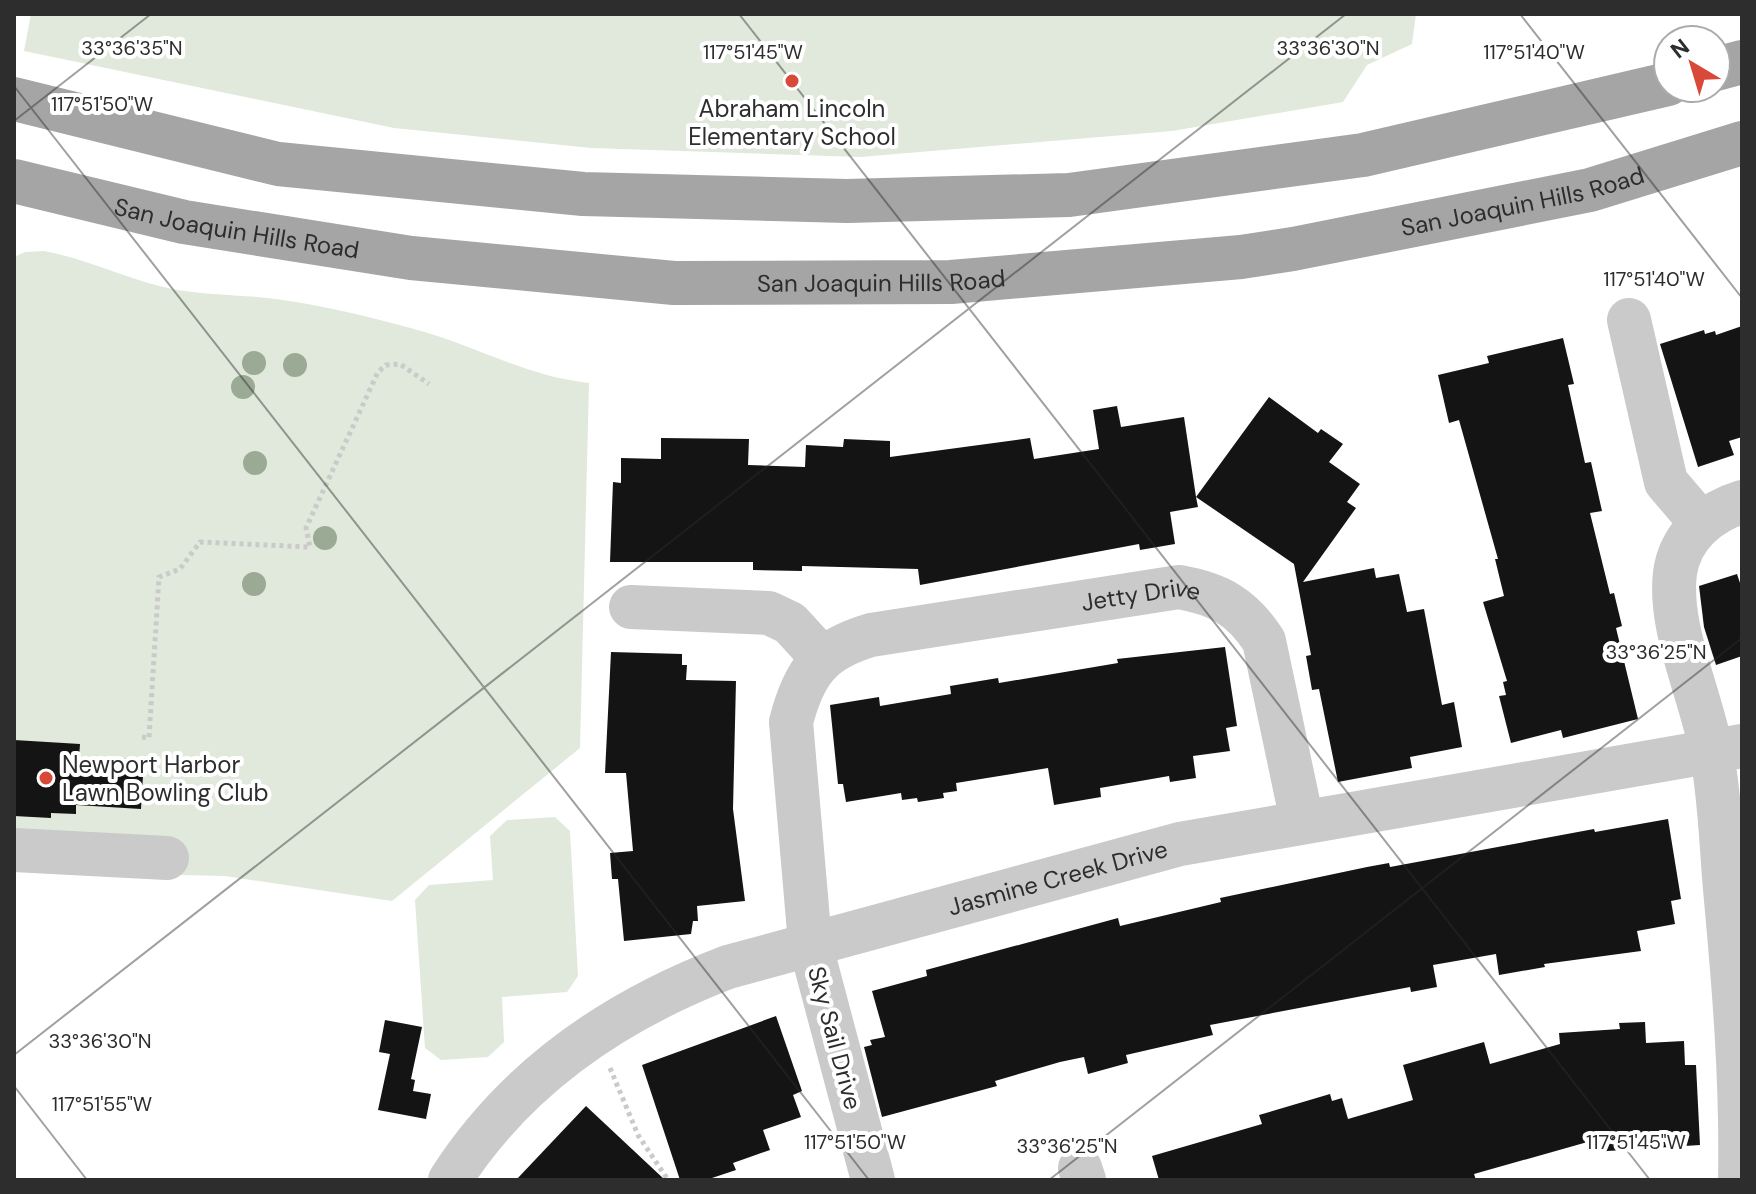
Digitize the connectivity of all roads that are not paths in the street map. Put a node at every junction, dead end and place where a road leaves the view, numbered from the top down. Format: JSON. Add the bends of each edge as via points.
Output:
{"nodes":[{"id":1,"x":1652,"y":88,"type":"edge"},
{"id":2,"x":14,"y":99,"type":"edge"},
{"id":3,"x":1742,"y":143,"type":"edge"},
{"id":4,"x":14,"y":181,"type":"edge"},
{"id":5,"x":1629,"y":320,"type":"dead end"},
{"id":6,"x":1742,"y":502,"type":"edge"},
{"id":7,"x":1701,"y":523,"type":"junction"},
{"id":8,"x":631,"y":607,"type":"dead end"},
{"id":9,"x":822,"y":658,"type":"junction"},
{"id":10,"x":1727,"y":748,"type":"edge"},
{"id":11,"x":1302,"y":821,"type":"junction"},
{"id":12,"x":14,"y":850,"type":"edge"},
{"id":13,"x":167,"y":858,"type":"dead end"},
{"id":14,"x":810,"y":943,"type":"junction"},
{"id":15,"x":450,"y":1180,"type":"edge"},
{"id":16,"x":873,"y":1180,"type":"edge"},
{"id":17,"x":1740,"y":1180,"type":"edge"}],
"edges":[{"from":1,"to":2,"type":"main road","via":[[1348,157],[1069,195],[847,201],[583,194],[278,164]]},
{"from":3,"to":4,"type":"main road","name":"San Joaquin Hills Road","via":[[1590,190],[1293,249],[951,282],[674,283],[411,258],[184,222]]},
{"from":5,"to":7,"type":"street","via":[[1666,482]]},
{"from":6,"to":7,"type":"street"},
{"from":7,"to":10,"type":"street","via":[[1676,569],[1674,596]]},
{"from":8,"to":9,"type":"street","via":[[769,613],[790,623]]},
{"from":9,"to":11,"type":"street","name":"Jetty Drive","via":[[871,635],[1179,587],[1209,592],[1231,603],[1264,641]]},
{"from":9,"to":14,"type":"street","name":"Jetty Drive","via":[[798,694],[791,722]]},
{"from":10,"to":11,"type":"street","name":"Jasmine Creek Drive"},
{"from":10,"to":17,"type":"street"},
{"from":11,"to":14,"type":"street","name":"Jasmine Creek Drive","via":[[1180,844]]},
{"from":12,"to":13,"type":"street"},
{"from":14,"to":15,"type":"street","name":"Jasmine Creek Drive","via":[[675,987],[589,1037],[534,1080],[495,1120]]},
{"from":14,"to":16,"type":"street","name":"Sky Sail Drive"}]}
